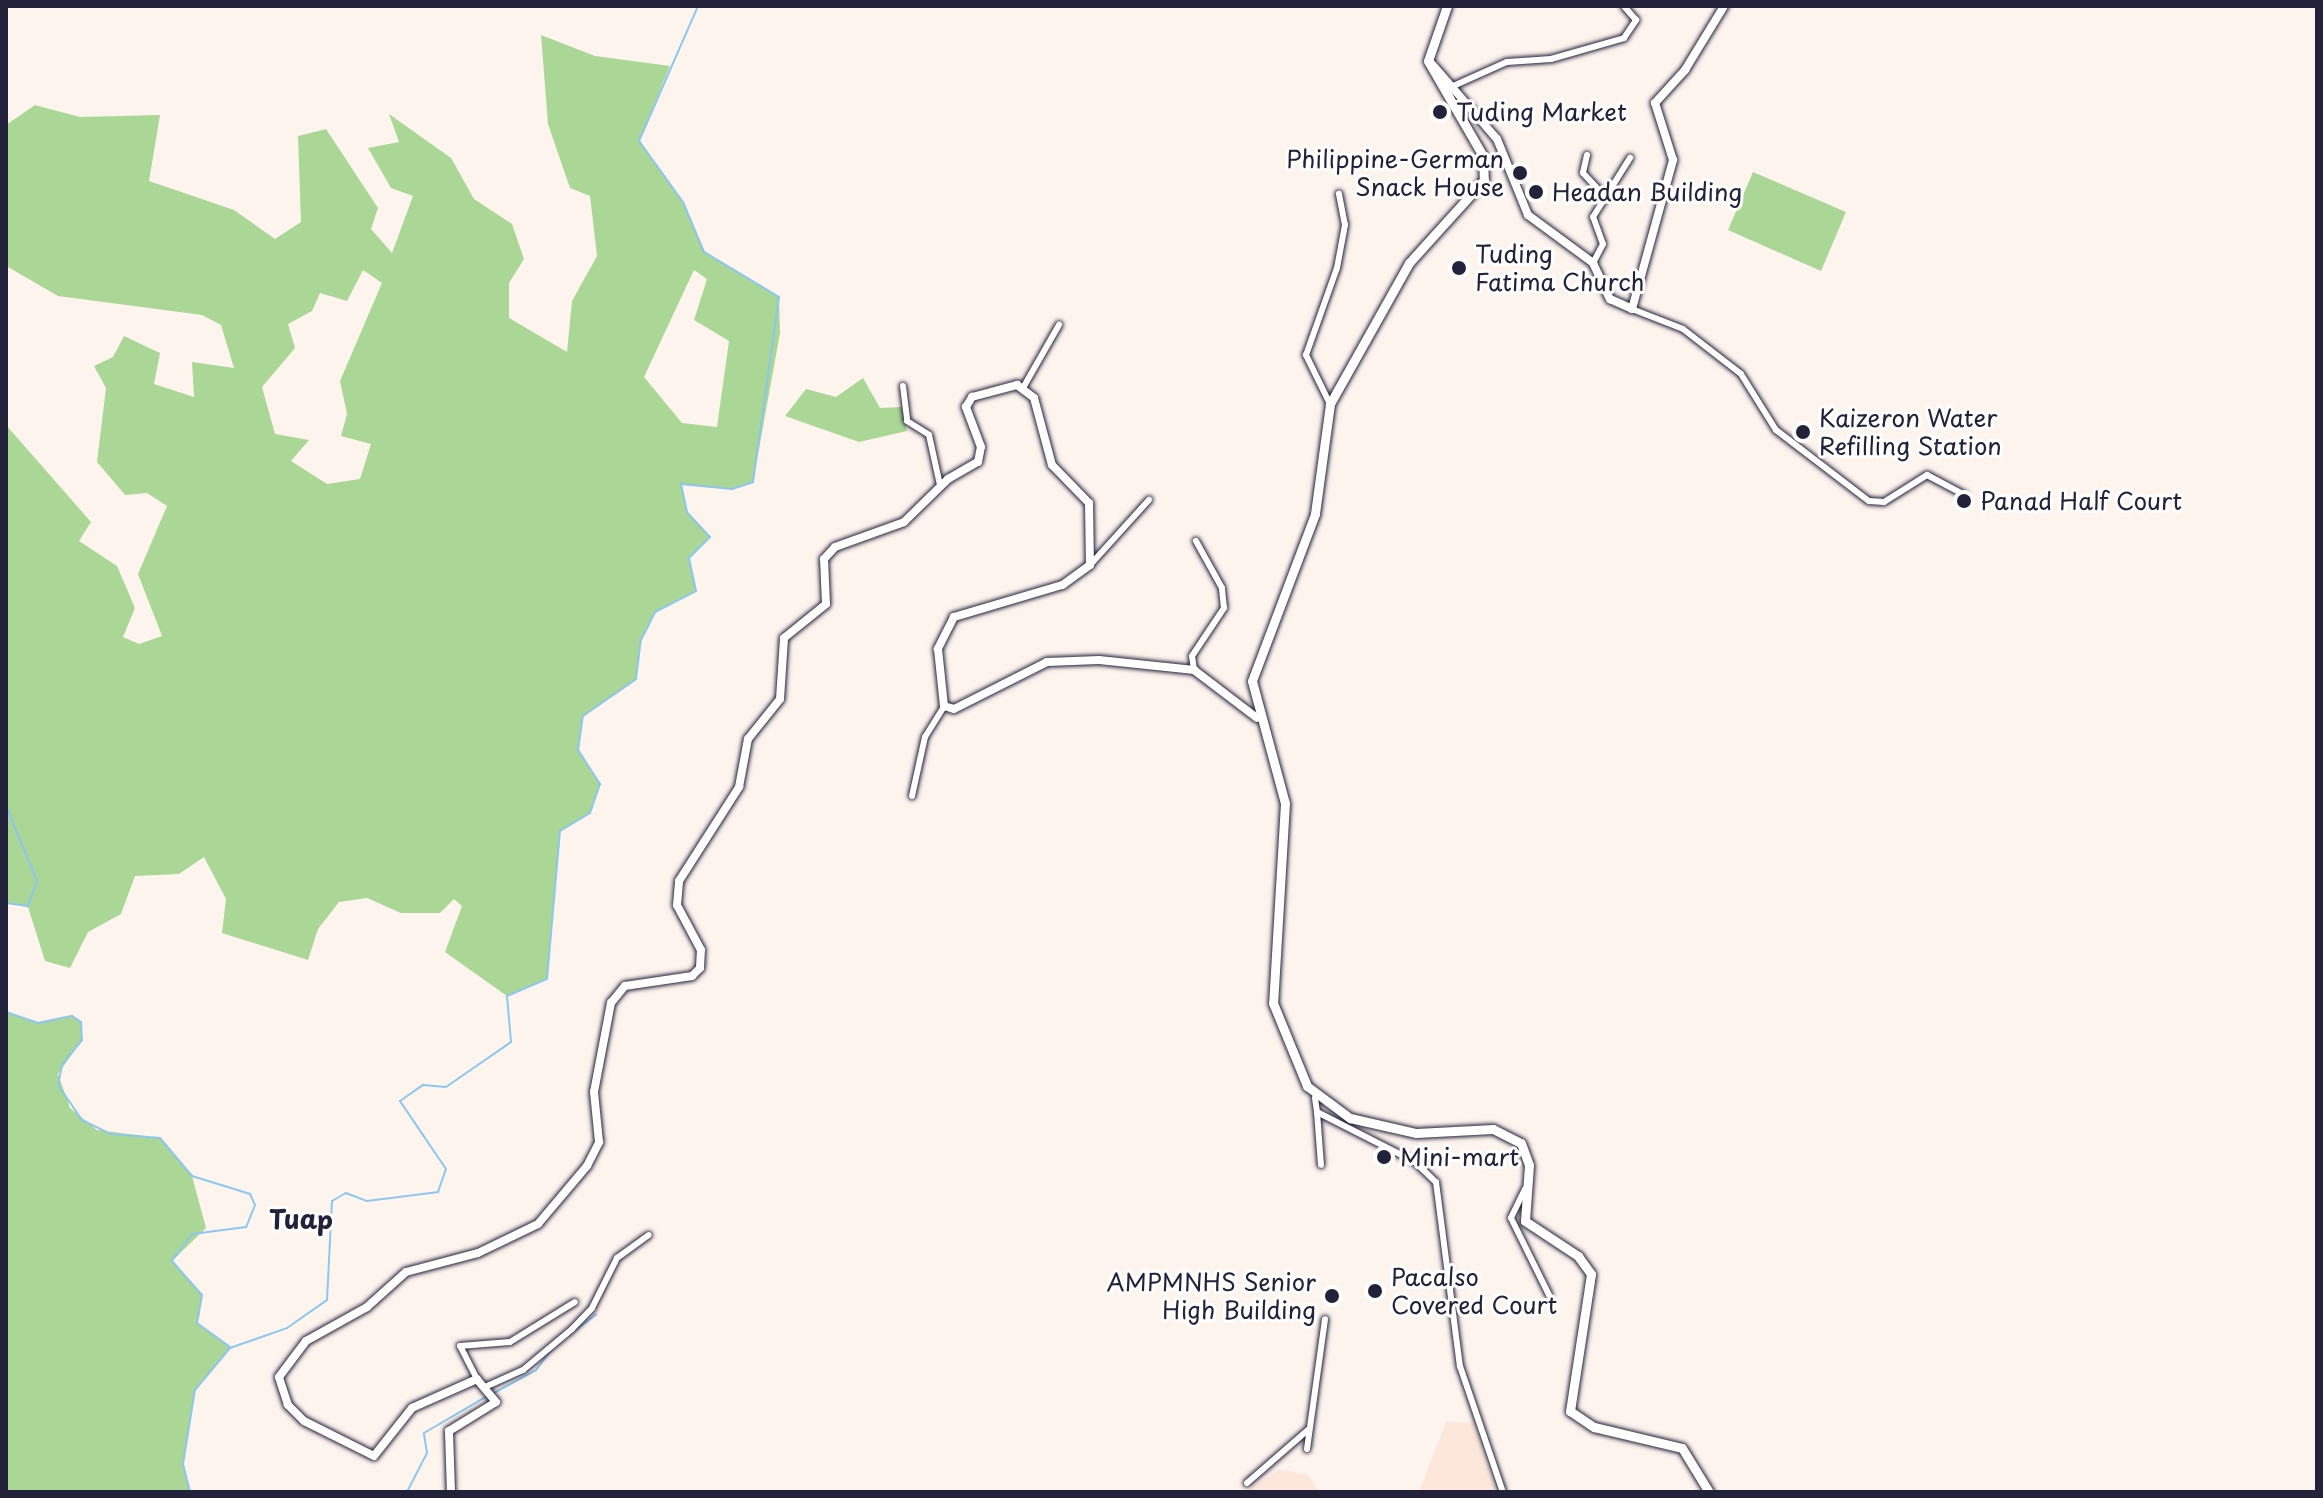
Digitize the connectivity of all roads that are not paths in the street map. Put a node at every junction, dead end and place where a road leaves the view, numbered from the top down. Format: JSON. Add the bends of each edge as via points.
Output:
{"nodes":[{"id":1,"x":1447,"y":6,"type":"edge"},
{"id":2,"x":1624,"y":6,"type":"edge"},
{"id":3,"x":1724,"y":6,"type":"edge"},
{"id":4,"x":1428,"y":61,"type":"junction"},
{"id":5,"x":1451,"y":87,"type":"junction"},
{"id":6,"x":1587,"y":155,"type":"dead end"},
{"id":7,"x":1630,"y":158,"type":"dead end"},
{"id":8,"x":1339,"y":194,"type":"dead end"},
{"id":9,"x":1605,"y":197,"type":"junction"},
{"id":10,"x":1593,"y":263,"type":"junction"},
{"id":11,"x":1632,"y":309,"type":"junction"},
{"id":12,"x":1059,"y":325,"type":"dead end"},
{"id":13,"x":903,"y":386,"type":"dead end"},
{"id":14,"x":1023,"y":388,"type":"junction"},
{"id":15,"x":1330,"y":404,"type":"junction"},
{"id":16,"x":940,"y":485,"type":"junction"},
{"id":17,"x":1965,"y":495,"type":"dead end"},
{"id":18,"x":1149,"y":500,"type":"dead end"},
{"id":19,"x":1196,"y":541,"type":"dead end"},
{"id":20,"x":1090,"y":565,"type":"junction"},
{"id":21,"x":1194,"y":670,"type":"junction"},
{"id":22,"x":944,"y":706,"type":"junction"},
{"id":23,"x":1257,"y":718,"type":"junction"},
{"id":24,"x":912,"y":796,"type":"dead end"},
{"id":25,"x":1315,"y":1098,"type":"junction"},
{"id":26,"x":1317,"y":1112,"type":"junction"},
{"id":27,"x":1321,"y":1165,"type":"dead end"},
{"id":28,"x":1527,"y":1186,"type":"junction"},
{"id":29,"x":649,"y":1235,"type":"dead end"},
{"id":30,"x":1549,"y":1295,"type":"dead end"},
{"id":31,"x":575,"y":1302,"type":"dead end"},
{"id":32,"x":1325,"y":1319,"type":"dead end"},
{"id":33,"x":477,"y":1379,"type":"junction"},
{"id":34,"x":485,"y":1387,"type":"junction"},
{"id":35,"x":1308,"y":1430,"type":"junction"},
{"id":36,"x":1307,"y":1449,"type":"dead end"},
{"id":37,"x":1247,"y":1483,"type":"dead end"},
{"id":38,"x":451,"y":1492,"type":"edge"},
{"id":39,"x":1503,"y":1492,"type":"edge"},
{"id":40,"x":1709,"y":1492,"type":"edge"}],
"edges":[{"from":1,"to":4,"type":"main road"},
{"from":2,"to":5,"type":"street","via":[[1636,20],[1624,38],[1551,59],[1507,62]]},
{"from":3,"to":11,"type":"street","via":[[1685,70],[1655,103],[1673,160]]},
{"from":4,"to":5,"type":"street"},
{"from":4,"to":15,"type":"main road","via":[[1483,156],[1484,180],[1409,263]]},
{"from":5,"to":10,"type":"street","via":[[1497,139],[1528,215]]},
{"from":6,"to":9,"type":"street","via":[[1583,173]]},
{"from":7,"to":9,"type":"street"},
{"from":8,"to":15,"type":"street","via":[[1345,225],[1337,268],[1306,355]]},
{"from":9,"to":10,"type":"street","via":[[1593,217],[1603,244]]},
{"from":10,"to":11,"type":"street","via":[[1610,299]]},
{"from":11,"to":17,"type":"street","via":[[1683,329],[1741,374],[1776,430],[1869,501],[1884,502],[1927,475]]},
{"from":12,"to":14,"type":"street"},
{"from":13,"to":16,"type":"street","via":[[907,421],[929,435]]},
{"from":14,"to":16,"type":"street","via":[[996,387],[967,402],[981,447],[978,462]]},
{"from":14,"to":20,"type":"street","via":[[1034,398],[1052,465],[1089,503]]},
{"from":15,"to":23,"type":"main road","via":[[1315,514],[1256,660]]},
{"from":16,"to":33,"type":"street","via":[[904,522],[835,547],[824,559],[826,604],[784,638],[780,699],[748,739],[739,787],[679,881],[677,905],[701,950],[700,968],[692,976],[625,986],[611,1003],[594,1092],[599,1142],[587,1166],[538,1224],[478,1253],[406,1272],[367,1307],[306,1341],[279,1377],[288,1405],[304,1421],[374,1456],[412,1408]]},
{"from":18,"to":20,"type":"street"},
{"from":19,"to":21,"type":"street","via":[[1222,588],[1224,608],[1192,656]]},
{"from":20,"to":22,"type":"street","via":[[1051,589],[954,617],[938,649]]},
{"from":21,"to":22,"type":"street","via":[[1047,662],[954,709]]},
{"from":21,"to":23,"type":"street"},
{"from":22,"to":24,"type":"street","via":[[925,737]]},
{"from":23,"to":25,"type":"main road","via":[[1285,803],[1273,1003]]},
{"from":25,"to":26,"type":"street"},
{"from":25,"to":28,"type":"main road","via":[[1390,1131],[1504,1131],[1526,1154]]},
{"from":26,"to":27,"type":"street"},
{"from":26,"to":39,"type":"street","via":[[1415,1162],[1436,1182],[1460,1366]]},
{"from":28,"to":30,"type":"street","via":[[1511,1218]]},
{"from":28,"to":40,"type":"main road","via":[[1530,1229],[1578,1256],[1591,1274],[1570,1411],[1594,1427],[1682,1448]]},
{"from":29,"to":34,"type":"street","via":[[617,1258],[592,1308],[572,1329],[523,1370]]},
{"from":31,"to":33,"type":"street","via":[[510,1342],[457,1351]]},
{"from":32,"to":35,"type":"street"},
{"from":33,"to":34,"type":"street"},
{"from":34,"to":38,"type":"street","via":[[496,1402],[449,1431]]},
{"from":35,"to":36,"type":"street"},
{"from":35,"to":37,"type":"street"}]}
